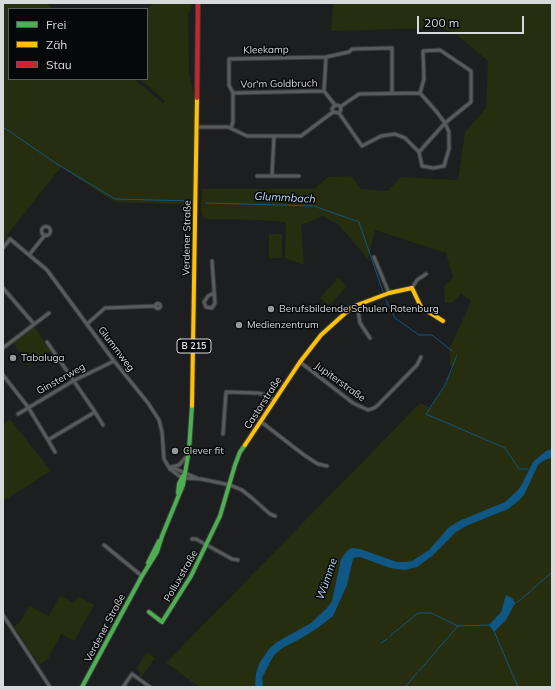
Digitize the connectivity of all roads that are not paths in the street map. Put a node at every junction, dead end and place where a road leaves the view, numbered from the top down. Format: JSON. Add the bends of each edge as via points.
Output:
{"nodes":[{"id":1,"x":198,"y":3,"type":"edge"},
{"id":2,"x":326,"y":57,"type":"junction"},
{"id":3,"x":324,"y":91,"type":"junction"},
{"id":4,"x":233,"y":93,"type":"junction"},
{"id":5,"x":392,"y":93,"type":"junction"},
{"id":6,"x":420,"y":93,"type":"junction"},
{"id":7,"x":335,"y":105,"type":"junction"},
{"id":8,"x":340,"y":107,"type":"junction"},
{"id":9,"x":334,"y":112,"type":"junction"},
{"id":10,"x":339,"y":113,"type":"junction"},
{"id":11,"x":445,"y":123,"type":"junction"},
{"id":12,"x":196,"y":127,"type":"junction"},
{"id":13,"x":231,"y":128,"type":"junction"},
{"id":14,"x":274,"y":136,"type":"junction"},
{"id":15,"x":419,"y":152,"type":"junction"},
{"id":16,"x":257,"y":176,"type":"dead end"},
{"id":17,"x":272,"y":176,"type":"junction"},
{"id":18,"x":299,"y":176,"type":"dead end"},
{"id":19,"x":45,"y":235,"type":"dead end"},
{"id":20,"x":3,"y":248,"type":"edge"},
{"id":21,"x":29,"y":255,"type":"junction"},
{"id":22,"x":374,"y":257,"type":"dead end"},
{"id":23,"x":212,"y":261,"type":"dead end"},
{"id":24,"x":426,"y":274,"type":"dead end"},
{"id":25,"x":3,"y":288,"type":"edge"},
{"id":26,"x":412,"y":288,"type":"junction"},
{"id":27,"x":214,"y":293,"type":"junction"},
{"id":28,"x":389,"y":293,"type":"junction"},
{"id":29,"x":156,"y":306,"type":"dead end"},
{"id":30,"x":352,"y":307,"type":"junction"},
{"id":31,"x":49,"y":313,"type":"dead end"},
{"id":32,"x":443,"y":321,"type":"dead end"},
{"id":33,"x":34,"y":324,"type":"junction"},
{"id":34,"x":87,"y":324,"type":"junction"},
{"id":35,"x":370,"y":338,"type":"dead end"},
{"id":36,"x":47,"y":342,"type":"dead end"},
{"id":37,"x":3,"y":348,"type":"edge"},
{"id":38,"x":421,"y":357,"type":"dead end"},
{"id":39,"x":114,"y":361,"type":"junction"},
{"id":40,"x":300,"y":362,"type":"junction"},
{"id":41,"x":3,"y":375,"type":"edge"},
{"id":42,"x":73,"y":381,"type":"junction"},
{"id":43,"x":274,"y":400,"type":"junction"},
{"id":44,"x":28,"y":407,"type":"junction"},
{"id":45,"x":95,"y":412,"type":"junction"},
{"id":46,"x":18,"y":414,"type":"dead end"},
{"id":47,"x":260,"y":421,"type":"junction"},
{"id":48,"x":103,"y":425,"type":"dead end"},
{"id":49,"x":223,"y":434,"type":"dead end"},
{"id":50,"x":48,"y":440,"type":"junction"},
{"id":51,"x":55,"y":452,"type":"dead end"},
{"id":52,"x":188,"y":455,"type":"junction"},
{"id":53,"x":166,"y":464,"type":"junction"},
{"id":54,"x":328,"y":466,"type":"dead end"},
{"id":55,"x":171,"y":467,"type":"junction"},
{"id":56,"x":184,"y":473,"type":"junction"},
{"id":57,"x":183,"y":478,"type":"junction"},
{"id":58,"x":201,"y":479,"type":"junction"},
{"id":59,"x":230,"y":485,"type":"junction"},
{"id":60,"x":275,"y":516,"type":"dead end"},
{"id":61,"x":192,"y":539,"type":"dead end"},
{"id":62,"x":207,"y":544,"type":"junction"},
{"id":63,"x":104,"y":545,"type":"dead end"},
{"id":64,"x":238,"y":560,"type":"dead end"},
{"id":65,"x":142,"y":576,"type":"junction"},
{"id":66,"x":149,"y":612,"type":"dead end"},
{"id":67,"x":3,"y":615,"type":"edge"},
{"id":68,"x":50,"y":687,"type":"edge"},
{"id":69,"x":82,"y":687,"type":"edge"},
{"id":70,"x":123,"y":687,"type":"edge"},
{"id":71,"x":150,"y":687,"type":"edge"}],
"edges":[{"from":1,"to":12,"type":"main road","name":"Verdener Straße","number":"B 215"},
{"from":2,"to":3,"type":"street"},
{"from":2,"to":4,"type":"street","name":"Kleekamp","via":[[229,59],[229,85]]},
{"from":2,"to":5,"type":"street","via":[[352,49],[392,48]]},
{"from":3,"to":4,"type":"street","name":"Vor'm Goldbruch"},
{"from":3,"to":7,"type":"street"},
{"from":4,"to":13,"type":"street","name":"Kleekamp"},
{"from":5,"to":6,"type":"street"},
{"from":5,"to":8,"type":"street","via":[[359,94]]},
{"from":6,"to":11,"type":"street"},
{"from":6,"to":11,"type":"street","via":[[424,79],[423,51],[440,50],[471,71],[471,102]]},
{"from":7,"to":8,"type":"street"},
{"from":7,"to":9,"type":"street","via":[[332,108]]},
{"from":8,"to":10,"type":"street"},
{"from":9,"to":10,"type":"street"},
{"from":9,"to":14,"type":"street","via":[[301,136]]},
{"from":10,"to":15,"type":"street","via":[[362,146],[382,136],[395,134],[405,138]]},
{"from":11,"to":15,"type":"street"},
{"from":11,"to":15,"type":"street","via":[[449,132],[449,149],[444,166],[422,166]]},
{"from":12,"to":13,"type":"street"},
{"from":12,"to":52,"type":"main road","name":"Verdener Straße","number":"B 215","via":[[193,392]]},
{"from":13,"to":14,"type":"street","via":[[247,136]]},
{"from":14,"to":17,"type":"street"},
{"from":16,"to":17,"type":"street"},
{"from":17,"to":18,"type":"street"},
{"from":19,"to":21,"type":"street"},
{"from":20,"to":21,"type":"street","name":"Glummweg","via":[[10,239]]},
{"from":21,"to":34,"type":"street","name":"Glummweg","via":[[47,270]]},
{"from":22,"to":28,"type":"street"},
{"from":23,"to":27,"type":"street"},
{"from":24,"to":26,"type":"street","via":[[417,280]]},
{"from":25,"to":33,"type":"street"},
{"from":26,"to":28,"type":"main road"},
{"from":26,"to":32,"type":"main road","via":[[421,306]]},
{"from":27,"to":27,"type":"street","via":[[204,302],[206,307],[212,308],[215,303]]},
{"from":28,"to":30,"type":"main road"},
{"from":29,"to":34,"type":"street","via":[[105,308]]},
{"from":30,"to":35,"type":"street","via":[[358,311],[360,323]]},
{"from":30,"to":40,"type":"main road","name":"Castorstraße","via":[[321,335]]},
{"from":31,"to":33,"type":"street"},
{"from":33,"to":37,"type":"street"},
{"from":34,"to":39,"type":"street","name":"Glummweg"},
{"from":36,"to":42,"type":"street"},
{"from":38,"to":40,"type":"street","name":"Jupiterstraße","via":[[417,365],[378,406],[368,410],[353,403]]},
{"from":39,"to":42,"type":"street","name":"Ginsterweg"},
{"from":39,"to":53,"type":"street","name":"Glummweg","via":[[159,420]]},
{"from":40,"to":43,"type":"main road","name":"Castorstraße"},
{"from":41,"to":44,"type":"street"},
{"from":42,"to":44,"type":"street","name":"Ginsterweg"},
{"from":42,"to":45,"type":"street"},
{"from":43,"to":47,"type":"main road","name":"Castorstraße"},
{"from":43,"to":49,"type":"street","via":[[262,393],[226,392]]},
{"from":44,"to":46,"type":"street","name":"Ginsterweg"},
{"from":44,"to":50,"type":"street"},
{"from":45,"to":48,"type":"street"},
{"from":45,"to":50,"type":"street"},
{"from":47,"to":54,"type":"street","via":[[304,456]]},
{"from":47,"to":59,"type":"main road","name":"Castorstraße","via":[[237,458]]},
{"from":50,"to":51,"type":"street"},
{"from":52,"to":55,"type":"street","via":[[179,465]]},
{"from":52,"to":56,"type":"main road","name":"Verdener Straße","number":"B 215"},
{"from":53,"to":55,"type":"street"},
{"from":53,"to":57,"type":"street"},
{"from":55,"to":56,"type":"street"},
{"from":56,"to":57,"type":"main road","name":"Verdener Straße","number":"B 215"},
{"from":56,"to":58,"type":"street"},
{"from":57,"to":58,"type":"street"},
{"from":57,"to":65,"type":"main road","name":"Verdener Straße","number":"B 215","via":[[184,485],[157,552]]},
{"from":58,"to":59,"type":"street"},
{"from":59,"to":60,"type":"street","via":[[242,490]]},
{"from":59,"to":62,"type":"main road","name":"Polluxstraße"},
{"from":61,"to":62,"type":"street"},
{"from":62,"to":64,"type":"street"},
{"from":62,"to":66,"type":"main road","name":"Polluxstraße","via":[[191,576],[162,622]]},
{"from":63,"to":65,"type":"street"},
{"from":65,"to":69,"type":"main road","name":"Verdener Straße","number":"B 215"},
{"from":67,"to":68,"type":"street"},
{"from":70,"to":71,"type":"street","via":[[132,674]]}]}
